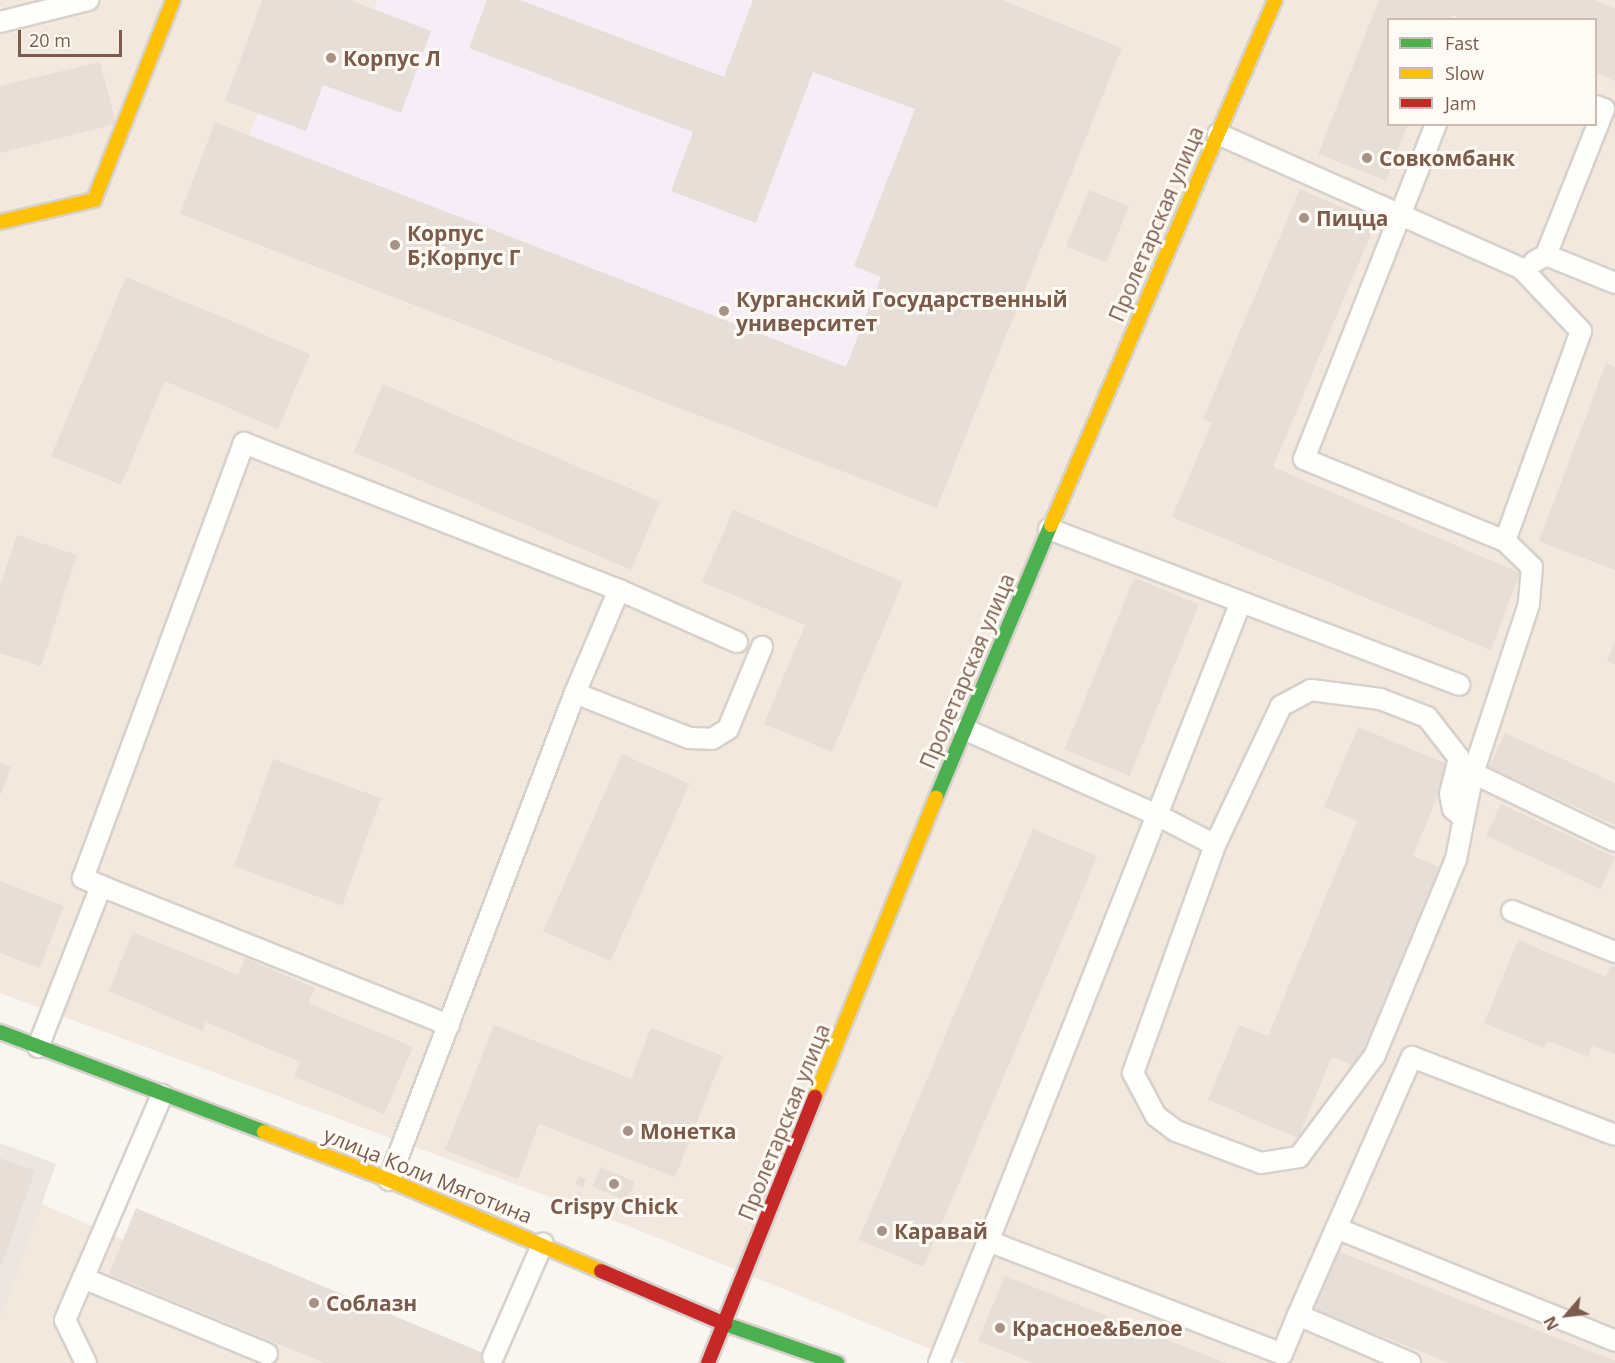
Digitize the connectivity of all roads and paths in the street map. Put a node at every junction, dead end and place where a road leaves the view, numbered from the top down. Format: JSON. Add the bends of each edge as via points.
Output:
{"nodes":[{"id":1,"x":88,"y":0,"type":"edge"},
{"id":2,"x":172,"y":0,"type":"edge"},
{"id":3,"x":1275,"y":0,"type":"edge"},
{"id":4,"x":0,"y":22,"type":"edge"},
{"id":5,"x":1597,"y":106,"type":"edge"},
{"id":6,"x":1435,"y":126,"type":"edge"},
{"id":7,"x":1218,"y":134,"type":"junction"},
{"id":8,"x":1400,"y":214,"type":"junction"},
{"id":9,"x":0,"y":222,"type":"edge"},
{"id":10,"x":1546,"y":255,"type":"junction"},
{"id":11,"x":1521,"y":268,"type":"junction"},
{"id":12,"x":1615,"y":283,"type":"edge"},
{"id":13,"x":1049,"y":529,"type":"junction"},
{"id":14,"x":1505,"y":541,"type":"junction"},
{"id":15,"x":619,"y":590,"type":"junction"},
{"id":16,"x":1241,"y":602,"type":"junction"},
{"id":17,"x":737,"y":642,"type":"dead end"},
{"id":18,"x":762,"y":647,"type":"dead end"},
{"id":19,"x":1459,"y":685,"type":"dead end"},
{"id":20,"x":575,"y":693,"type":"junction"},
{"id":21,"x":964,"y":729,"type":"junction"},
{"id":22,"x":1473,"y":773,"type":"junction"},
{"id":23,"x":1157,"y":815,"type":"junction"},
{"id":24,"x":1464,"y":818,"type":"junction"},
{"id":25,"x":1615,"y":842,"type":"edge"},
{"id":26,"x":1215,"y":845,"type":"junction"},
{"id":27,"x":101,"y":886,"type":"junction"},
{"id":28,"x":1512,"y":911,"type":"dead end"},
{"id":29,"x":1615,"y":952,"type":"edge"},
{"id":30,"x":449,"y":1025,"type":"junction"},
{"id":31,"x":0,"y":1032,"type":"edge"},
{"id":32,"x":38,"y":1047,"type":"junction"},
{"id":33,"x":162,"y":1095,"type":"junction"},
{"id":34,"x":1615,"y":1135,"type":"edge"},
{"id":35,"x":388,"y":1180,"type":"junction"},
{"id":36,"x":1336,"y":1228,"type":"junction"},
{"id":37,"x":988,"y":1241,"type":"junction"},
{"id":38,"x":543,"y":1244,"type":"junction"},
{"id":39,"x":83,"y":1278,"type":"junction"},
{"id":40,"x":1298,"y":1316,"type":"junction"},
{"id":41,"x":725,"y":1324,"type":"junction"},
{"id":42,"x":1615,"y":1341,"type":"edge"},
{"id":43,"x":267,"y":1354,"type":"dead end"},
{"id":44,"x":493,"y":1357,"type":"dead end"},
{"id":45,"x":86,"y":1363,"type":"edge"},
{"id":46,"x":708,"y":1363,"type":"edge"},
{"id":47,"x":837,"y":1363,"type":"edge"},
{"id":48,"x":939,"y":1363,"type":"edge"},
{"id":49,"x":1410,"y":1363,"type":"edge"}],
"edges":[{"from":1,"to":4,"type":"lane"},
{"from":2,"to":9,"type":"main road","via":[[94,200]]},
{"from":3,"to":7,"type":"main road","name":"Пролетарская улица"},
{"from":5,"to":10,"type":"lane","via":[[1604,110]]},
{"from":6,"to":8,"type":"lane"},
{"from":7,"to":8,"type":"lane"},
{"from":7,"to":13,"type":"main road","name":"Пролетарская улица"},
{"from":8,"to":11,"type":"lane"},
{"from":8,"to":14,"type":"lane","via":[[1304,459]]},
{"from":10,"to":11,"type":"lane"},
{"from":10,"to":12,"type":"lane"},
{"from":11,"to":14,"type":"lane","via":[[1581,331]]},
{"from":13,"to":16,"type":"lane"},
{"from":13,"to":21,"type":"main road","name":"Пролетарская улица"},
{"from":14,"to":22,"type":"lane","via":[[1532,567],[1529,603]]},
{"from":15,"to":17,"type":"lane"},
{"from":15,"to":20,"type":"lane"},
{"from":15,"to":27,"type":"lane","via":[[244,443],[83,878]]},
{"from":16,"to":19,"type":"lane"},
{"from":16,"to":23,"type":"lane"},
{"from":18,"to":20,"type":"lane","via":[[728,729],[711,739],[689,738]]},
{"from":20,"to":30,"type":"lane"},
{"from":21,"to":23,"type":"lane"},
{"from":21,"to":41,"type":"main road","name":"Пролетарская улица"},
{"from":22,"to":24,"type":"lane"},
{"from":22,"to":25,"type":"lane"},
{"from":23,"to":26,"type":"lane"},
{"from":23,"to":37,"type":"lane"},
{"from":24,"to":26,"type":"lane","via":[[1453,808],[1450,794],[1459,758],[1427,717],[1380,699],[1311,690],[1281,706]]},
{"from":24,"to":26,"type":"lane","via":[[1452,869],[1375,1055],[1299,1157],[1261,1163],[1176,1131],[1156,1116],[1133,1073]]},
{"from":27,"to":30,"type":"lane"},
{"from":27,"to":32,"type":"lane"},
{"from":28,"to":29,"type":"lane"},
{"from":30,"to":35,"type":"lane"},
{"from":31,"to":32,"type":"main road","name":"улица Коли Мяготина"},
{"from":32,"to":33,"type":"main road","name":"улица Коли Мяготина"},
{"from":33,"to":35,"type":"main road","name":"улица Коли Мяготина"},
{"from":33,"to":39,"type":"lane"},
{"from":34,"to":36,"type":"lane","via":[[1412,1057]]},
{"from":35,"to":38,"type":"main road","name":"улица Коли Мяготина"},
{"from":36,"to":40,"type":"lane"},
{"from":36,"to":42,"type":"lane"},
{"from":37,"to":40,"type":"lane","via":[[1282,1354]]},
{"from":37,"to":48,"type":"lane"},
{"from":38,"to":41,"type":"main road","name":"улица Коли Мяготина"},
{"from":38,"to":44,"type":"lane"},
{"from":39,"to":43,"type":"lane"},
{"from":39,"to":45,"type":"lane","via":[[65,1320]]},
{"from":40,"to":49,"type":"lane"},
{"from":41,"to":46,"type":"main road","name":"Пролетарская улица"},
{"from":41,"to":47,"type":"main road","name":"улица Коли Мяготина"}]}
